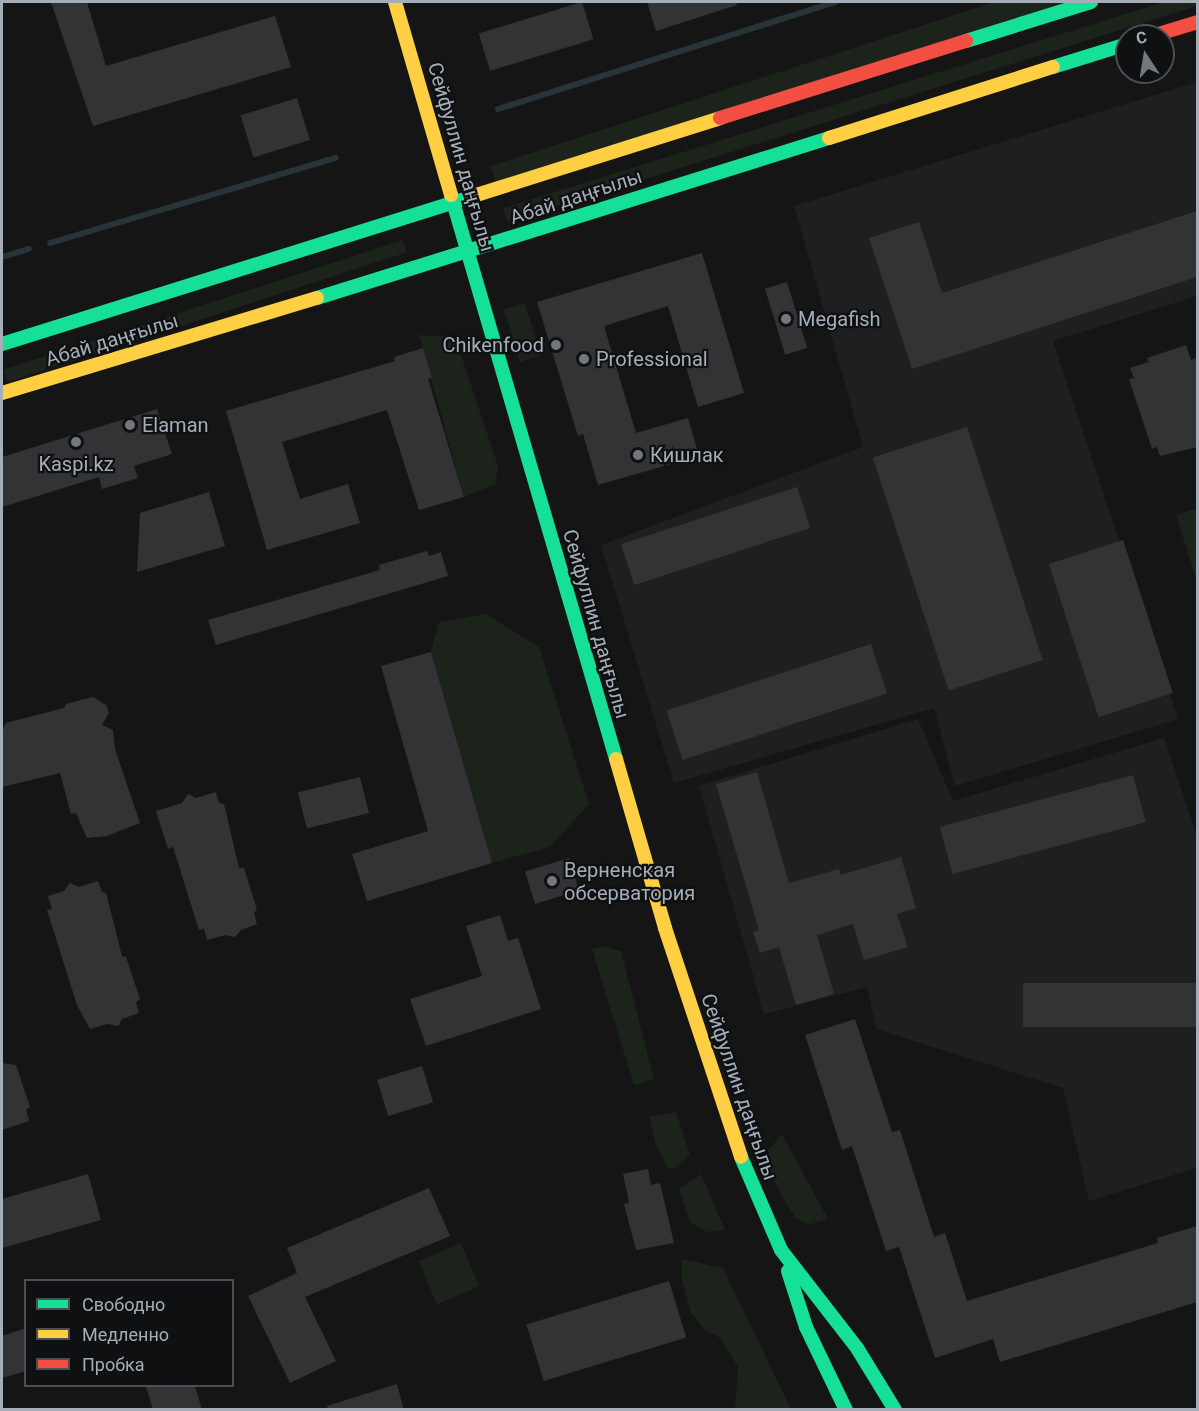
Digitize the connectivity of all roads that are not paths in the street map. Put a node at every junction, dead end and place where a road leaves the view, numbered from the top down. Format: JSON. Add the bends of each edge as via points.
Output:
{"nodes":[{"id":1,"x":395,"y":2,"type":"edge"},
{"id":2,"x":1092,"y":2,"type":"edge"},
{"id":3,"x":1197,"y":22,"type":"edge"},
{"id":4,"x":1175,"y":29,"type":"edge"},
{"id":5,"x":1115,"y":48,"type":"edge"},
{"id":6,"x":453,"y":200,"type":"junction"},
{"id":7,"x":469,"y":252,"type":"junction"},
{"id":8,"x":2,"y":344,"type":"edge"},
{"id":9,"x":2,"y":393,"type":"edge"},
{"id":10,"x":781,"y":1250,"type":"junction"},
{"id":11,"x":844,"y":1408,"type":"edge"},
{"id":12,"x":895,"y":1410,"type":"edge"}],
"edges":[{"from":1,"to":6,"type":"main road","name":"Сейфуллин даңғылы"},
{"from":2,"to":6,"type":"main road","name":"Абай даңғылы"},
{"from":3,"to":4,"type":"main road"},
{"from":5,"to":7,"type":"main road","name":"Абай даңғылы"},
{"from":6,"to":7,"type":"main road","name":"Сейфуллин даңғылы"},
{"from":6,"to":8,"type":"main road","name":"Абай даңғылы"},
{"from":7,"to":9,"type":"main road","name":"Абай даңғылы"},
{"from":7,"to":10,"type":"main road","name":"Сейфуллин даңғылы","via":[[672,950],[729,1128]]},
{"from":10,"to":11,"type":"main road","name":"Сейфуллин даңғылы","via":[[806,1327]]},
{"from":10,"to":12,"type":"main road","name":"Сейфуллин даңғылы","via":[[857,1348]]}]}
